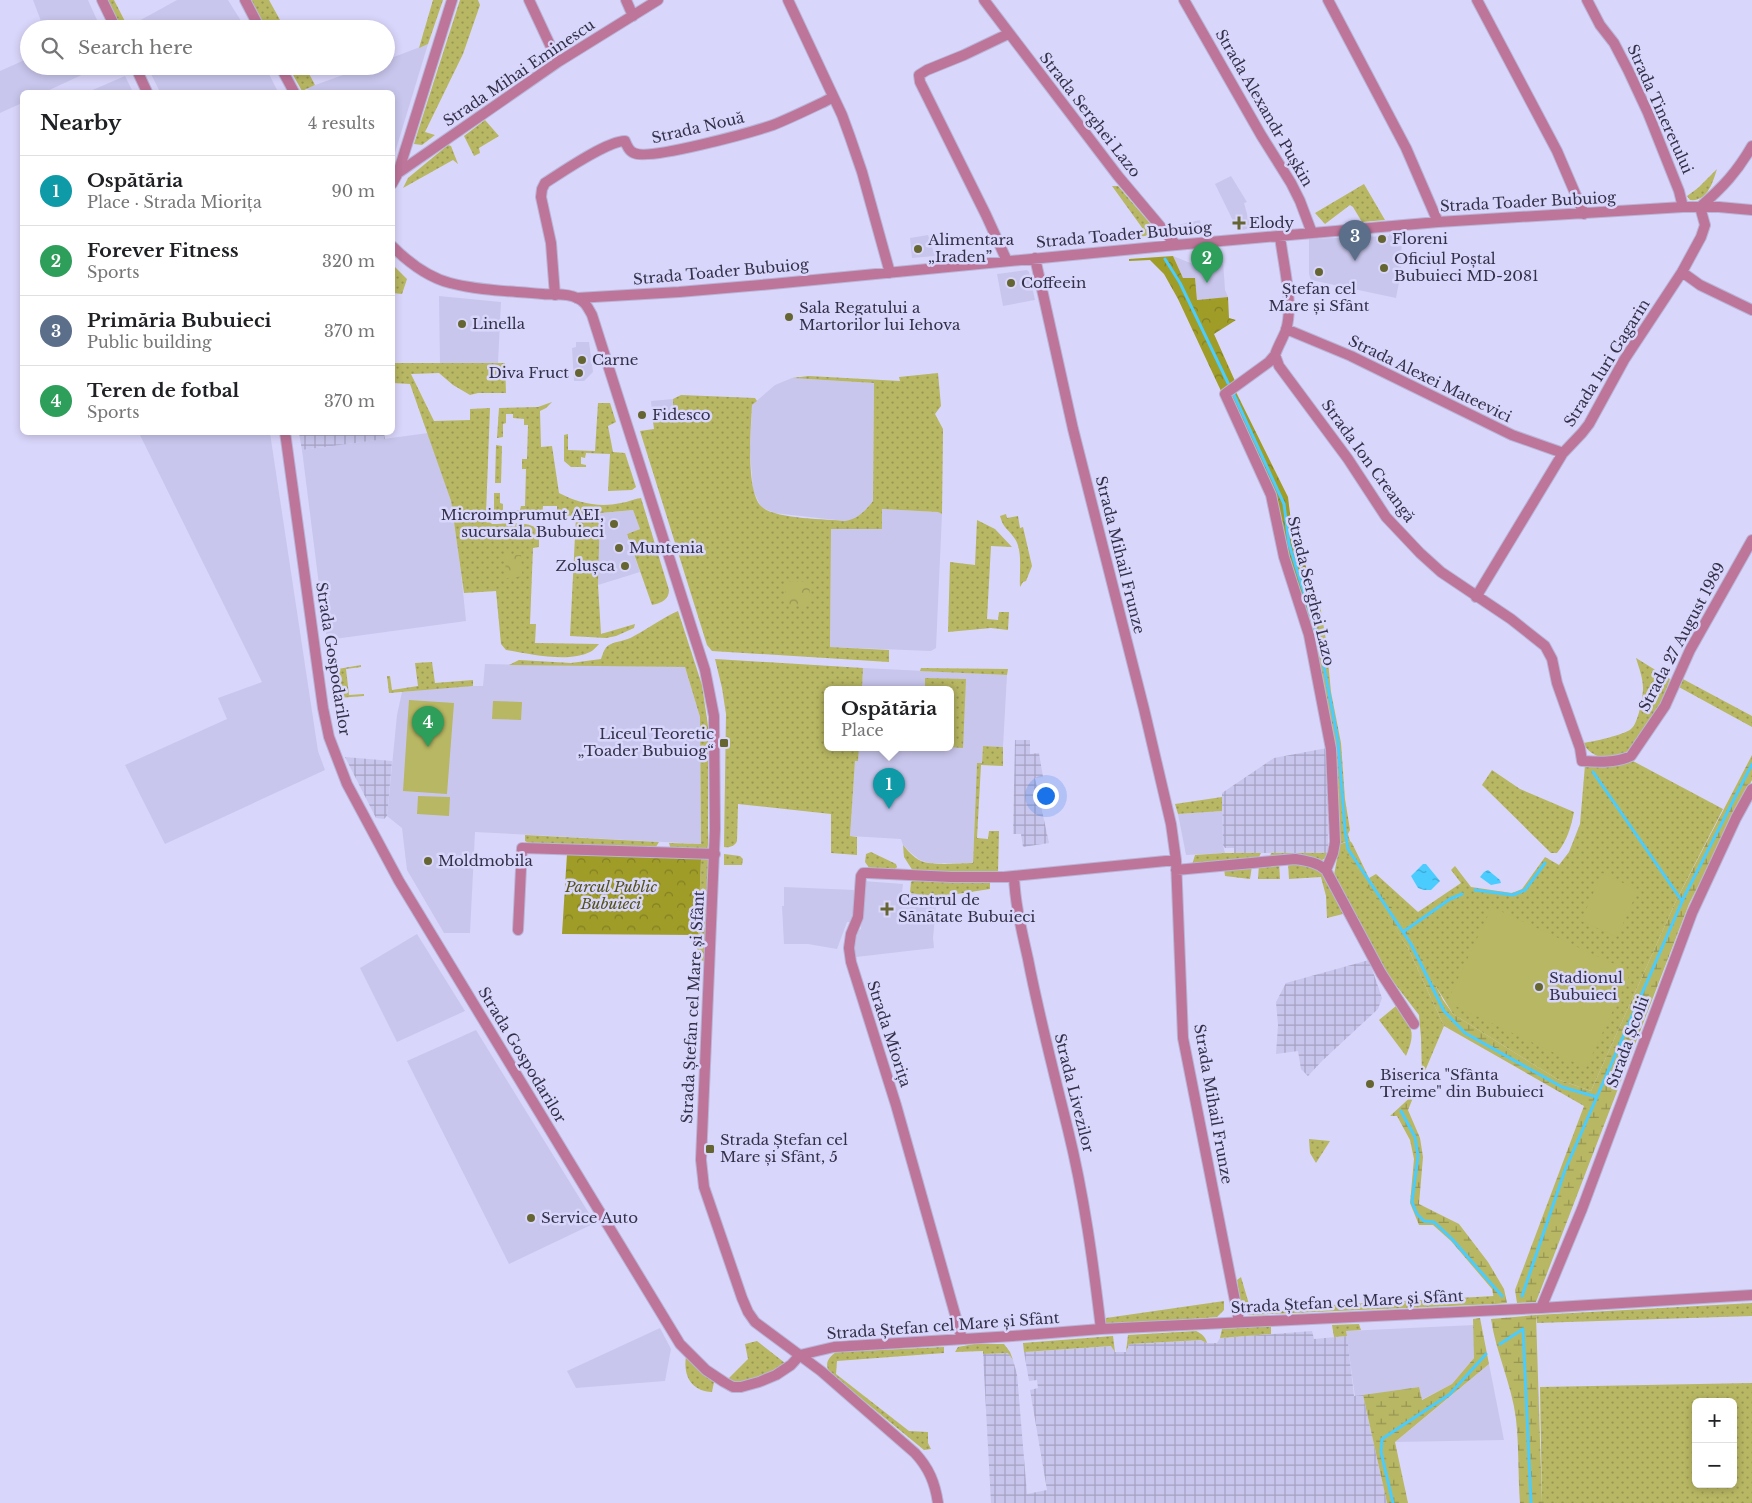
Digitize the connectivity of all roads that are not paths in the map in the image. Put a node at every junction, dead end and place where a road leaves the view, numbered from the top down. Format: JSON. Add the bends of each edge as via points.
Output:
{"nodes":[{"id":1,"x":102,"y":0,"type":"edge"},
{"id":2,"x":245,"y":0,"type":"edge"},
{"id":3,"x":452,"y":0,"type":"edge"},
{"id":4,"x":529,"y":0,"type":"edge"},
{"id":5,"x":626,"y":0,"type":"edge"},
{"id":6,"x":658,"y":0,"type":"edge"},
{"id":7,"x":788,"y":0,"type":"edge"},
{"id":8,"x":984,"y":0,"type":"edge"},
{"id":9,"x":1184,"y":0,"type":"edge"},
{"id":10,"x":1328,"y":0,"type":"edge"},
{"id":11,"x":1476,"y":0,"type":"edge"},
{"id":12,"x":1587,"y":0,"type":"edge"},
{"id":13,"x":633,"y":16,"type":"junction"},
{"id":14,"x":112,"y":20,"type":"edge"},
{"id":15,"x":255,"y":20,"type":"edge"},
{"id":16,"x":1008,"y":34,"type":"junction"},
{"id":17,"x":558,"y":62,"type":"junction"},
{"id":18,"x":139,"y":75,"type":"edge"},
{"id":19,"x":285,"y":75,"type":"edge"},
{"id":20,"x":147,"y":90,"type":"edge"},
{"id":21,"x":293,"y":90,"type":"edge"},
{"id":22,"x":832,"y":98,"type":"junction"},
{"id":23,"x":1752,"y":146,"type":"edge"},
{"id":24,"x":398,"y":173,"type":"junction"},
{"id":25,"x":395,"y":178,"type":"edge"},
{"id":26,"x":1683,"y":207,"type":"junction"},
{"id":27,"x":1700,"y":207,"type":"junction"},
{"id":28,"x":1752,"y":210,"type":"edge"},
{"id":29,"x":1584,"y":214,"type":"junction"},
{"id":30,"x":1438,"y":222,"type":"junction"},
{"id":31,"x":1312,"y":233,"type":"junction"},
{"id":32,"x":1280,"y":236,"type":"junction"},
{"id":33,"x":1176,"y":245,"type":"junction"},
{"id":34,"x":395,"y":249,"type":"edge"},
{"id":35,"x":1035,"y":258,"type":"junction"},
{"id":36,"x":1007,"y":261,"type":"junction"},
{"id":37,"x":1682,"y":272,"type":"junction"},
{"id":38,"x":890,"y":273,"type":"junction"},
{"id":39,"x":555,"y":295,"type":"junction"},
{"id":40,"x":577,"y":298,"type":"junction"},
{"id":41,"x":1752,"y":310,"type":"edge"},
{"id":42,"x":1286,"y":329,"type":"junction"},
{"id":43,"x":1275,"y":355,"type":"junction"},
{"id":44,"x":285,"y":435,"type":"edge"},
{"id":45,"x":1563,"y":453,"type":"junction"},
{"id":46,"x":1752,"y":540,"type":"edge"},
{"id":47,"x":1476,"y":597,"type":"junction"},
{"id":48,"x":1582,"y":761,"type":"joint"},
{"id":49,"x":1752,"y":789,"type":"edge"},
{"id":50,"x":715,"y":854,"type":"junction"},
{"id":51,"x":1176,"y":865,"type":"junction"},
{"id":52,"x":1326,"y":870,"type":"junction"},
{"id":53,"x":1009,"y":877,"type":"junction"},
{"id":54,"x":518,"y":930,"type":"dead end"},
{"id":55,"x":1414,"y":1024,"type":"dead end"},
{"id":56,"x":1752,"y":1295,"type":"edge"},
{"id":57,"x":1541,"y":1308,"type":"junction"},
{"id":58,"x":1239,"y":1321,"type":"junction"},
{"id":59,"x":1101,"y":1329,"type":"junction"},
{"id":60,"x":962,"y":1339,"type":"junction"},
{"id":61,"x":800,"y":1355,"type":"junction"},
{"id":62,"x":938,"y":1503,"type":"edge"}],
"edges":[{"from":1,"to":14,"type":"street"},
{"from":2,"to":15,"type":"street"},
{"from":3,"to":24,"type":"street"},
{"from":4,"to":17,"type":"street"},
{"from":5,"to":13,"type":"street"},
{"from":6,"to":13,"type":"street","name":"Strada Mihai Eminescu"},
{"from":7,"to":22,"type":"street"},
{"from":8,"to":16,"type":"street","name":"Strada Serghei Lazo"},
{"from":9,"to":31,"type":"street","name":"Strada Alexandr Pușkin","via":[[1291,183]]},
{"from":10,"to":30,"type":"street","via":[[1406,148]]},
{"from":11,"to":29,"type":"street","via":[[1557,151]]},
{"from":12,"to":26,"type":"street","name":"Strada Tineretului","via":[[1614,43],[1648,113],[1680,191]]},
{"from":13,"to":17,"type":"street","name":"Strada Mihai Eminescu"},
{"from":16,"to":33,"type":"street","name":"Strada Serghei Lazo"},
{"from":16,"to":36,"type":"street","via":[[919,75]]},
{"from":17,"to":24,"type":"street","name":"Strada Mihai Eminescu"},
{"from":18,"to":20,"type":"street"},
{"from":19,"to":21,"type":"street"},
{"from":22,"to":38,"type":"street","via":[[842,116],[862,172]]},
{"from":22,"to":39,"type":"street","name":"Strada Nouă","via":[[750,132],[674,150],[634,154],[625,141],[618,141],[546,183],[541,197],[551,243]]},
{"from":23,"to":27,"type":"street","via":[[1736,171]]},
{"from":24,"to":25,"type":"street"},
{"from":26,"to":27,"type":"street","name":"Strada Toader Bubuiog"},
{"from":26,"to":29,"type":"street","name":"Strada Toader Bubuiog"},
{"from":27,"to":28,"type":"street","name":"Strada Toader Bubuiog"},
{"from":27,"to":37,"type":"street","name":"Strada Iuri Gagarin","via":[[1705,225]]},
{"from":29,"to":30,"type":"street","name":"Strada Toader Bubuiog"},
{"from":30,"to":31,"type":"street","name":"Strada Toader Bubuiog"},
{"from":31,"to":32,"type":"street","name":"Strada Toader Bubuiog"},
{"from":32,"to":33,"type":"street","name":"Strada Toader Bubuiog"},
{"from":32,"to":42,"type":"street","via":[[1288,301]]},
{"from":33,"to":35,"type":"street","name":"Strada Toader Bubuiog"},
{"from":34,"to":39,"type":"street","name":"Strada Toader Bubuiog","via":[[416,267],[450,283]]},
{"from":35,"to":36,"type":"street","name":"Strada Toader Bubuiog"},
{"from":35,"to":51,"type":"street","name":"Strada Mihail Frunze","via":[[1073,430],[1166,800]]},
{"from":36,"to":38,"type":"street","name":"Strada Toader Bubuiog"},
{"from":37,"to":41,"type":"street","via":[[1700,285]]},
{"from":37,"to":45,"type":"street","name":"Strada Iuri Gagarin","via":[[1624,360],[1589,424]]},
{"from":38,"to":40,"type":"street","name":"Strada Toader Bubuiog"},
{"from":39,"to":40,"type":"street","name":"Strada Toader Bubuiog"},
{"from":40,"to":50,"type":"street","name":"Strada Ștefan cel Mare și Sfânt","via":[[592,315],[709,685],[715,729]]},
{"from":42,"to":43,"type":"street"},
{"from":42,"to":45,"type":"street","name":"Strada Alexei Mateevici","via":[[1351,356],[1512,435]]},
{"from":43,"to":47,"type":"street","name":"Strada Ion Creangă","via":[[1279,366],[1386,517],[1441,572]]},
{"from":43,"to":52,"type":"street","name":"Strada Serghei Lazo","via":[[1225,394],[1271,494],[1284,557],[1309,635],[1331,749],[1334,842]]},
{"from":44,"to":61,"type":"street","name":"Strada Gospodarilor","via":[[328,737],[347,784],[400,881],[680,1344],[706,1370],[733,1386],[759,1382],[776,1375],[792,1365]]},
{"from":45,"to":47,"type":"street","name":"Strada Iuri Gagarin"},
{"from":46,"to":48,"type":"street","name":"Strada 27 August 1989","via":[[1690,650],[1665,706],[1631,756],[1615,761]]},
{"from":47,"to":48,"type":"street","name":"Strada Ion Creangă","via":[[1512,619],[1545,646],[1552,659]]},
{"from":49,"to":57,"type":"street","name":"Strada Școlii","via":[[1692,913],[1582,1209]]},
{"from":50,"to":54,"type":"street","via":[[522,848]]},
{"from":50,"to":61,"type":"street","name":"Strada Ștefan cel Mare și Sfânt","via":[[701,1172],[748,1312],[765,1331]]},
{"from":51,"to":52,"type":"street","via":[[1295,859],[1313,862]]},
{"from":51,"to":53,"type":"street"},
{"from":51,"to":58,"type":"street","name":"Strada Mihail Frunze","via":[[1183,1038]]},
{"from":52,"to":55,"type":"street","via":[[1381,973]]},
{"from":53,"to":59,"type":"street","name":"Strada Livezilor","via":[[1088,1224]]},
{"from":53,"to":60,"type":"street","name":"Strada Miorița","via":[[863,873],[858,917],[849,948]]},
{"from":56,"to":57,"type":"street","name":"Strada Ștefan cel Mare și Sfânt"},
{"from":57,"to":58,"type":"street","name":"Strada Ștefan cel Mare și Sfânt"},
{"from":58,"to":59,"type":"street","name":"Strada Ștefan cel Mare și Sfânt"},
{"from":59,"to":60,"type":"street","name":"Strada Ștefan cel Mare și Sfânt"},
{"from":60,"to":61,"type":"street","name":"Strada Ștefan cel Mare și Sfânt","via":[[834,1347]]},
{"from":61,"to":62,"type":"street","via":[[915,1452],[928,1468]]}]}
